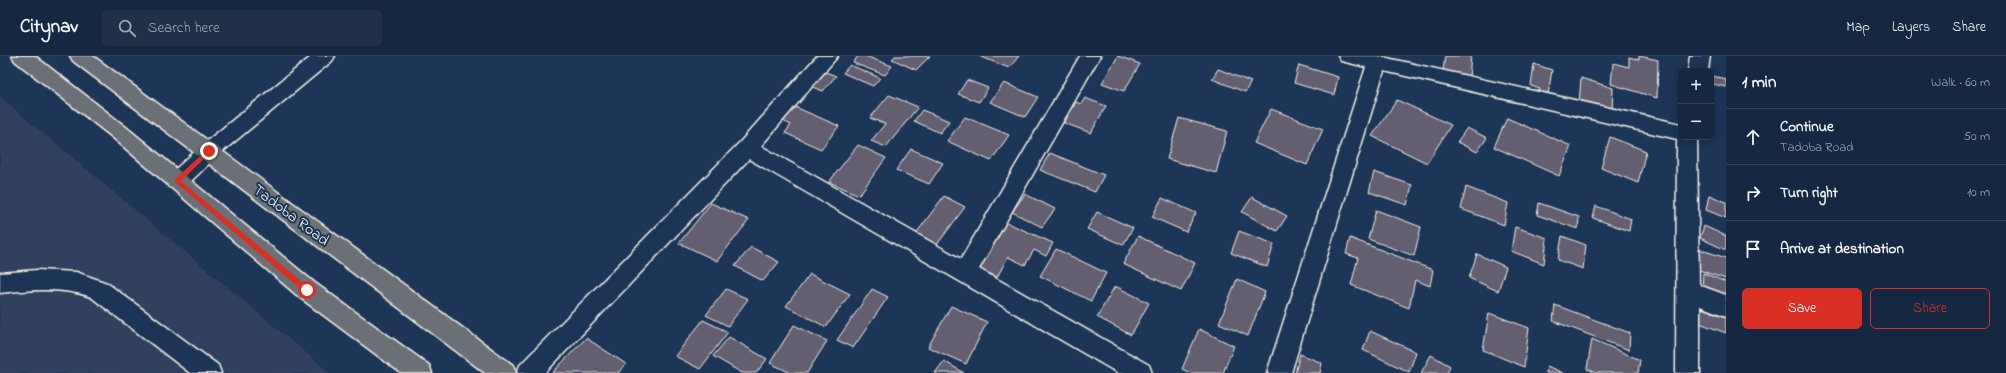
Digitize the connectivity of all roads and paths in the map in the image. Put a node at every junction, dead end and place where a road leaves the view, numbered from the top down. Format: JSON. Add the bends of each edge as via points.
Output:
{"nodes":[{"id":1,"x":22,"y":56,"type":"edge"},
{"id":2,"x":80,"y":56,"type":"edge"},
{"id":3,"x":325,"y":56,"type":"edge"},
{"id":4,"x":828,"y":56,"type":"edge"},
{"id":5,"x":1090,"y":56,"type":"edge"},
{"id":6,"x":1348,"y":56,"type":"edge"},
{"id":7,"x":1700,"y":56,"type":"edge"},
{"id":8,"x":1377,"y":63,"type":"junction"},
{"id":9,"x":1698,"y":68,"type":"edge"},
{"id":10,"x":1678,"y":131,"type":"edge"},
{"id":11,"x":1687,"y":140,"type":"edge"},
{"id":12,"x":747,"y":148,"type":"junction"},
{"id":13,"x":209,"y":151,"type":"junction"},
{"id":14,"x":177,"y":181,"type":"junction"},
{"id":15,"x":965,"y":273,"type":"junction"},
{"id":16,"x":0,"y":283,"type":"edge"},
{"id":17,"x":1687,"y":290,"type":"junction"},
{"id":18,"x":1726,"y":306,"type":"edge"},
{"id":19,"x":209,"y":373,"type":"edge"},
{"id":20,"x":420,"y":373,"type":"edge"},
{"id":21,"x":504,"y":373,"type":"edge"},
{"id":22,"x":529,"y":373,"type":"edge"},
{"id":23,"x":1140,"y":373,"type":"edge"},
{"id":24,"x":1279,"y":373,"type":"edge"},
{"id":25,"x":1688,"y":373,"type":"edge"}],
"edges":[{"from":1,"to":14,"type":"main road"},
{"from":2,"to":13,"type":"main road","name":"Tadoba Road"},
{"from":3,"to":13,"type":"street"},
{"from":4,"to":12,"type":"street"},
{"from":5,"to":15,"type":"street"},
{"from":6,"to":8,"type":"street"},
{"from":7,"to":9,"type":"street"},
{"from":8,"to":10,"type":"street"},
{"from":8,"to":24,"type":"street"},
{"from":11,"to":17,"type":"street"},
{"from":12,"to":15,"type":"street"},
{"from":12,"to":22,"type":"street"},
{"from":13,"to":14,"type":"street"},
{"from":13,"to":21,"type":"main road","name":"Tadoba Road"},
{"from":14,"to":20,"type":"main road","via":[[307,290]]},
{"from":15,"to":23,"type":"street"},
{"from":16,"to":19,"type":"street","via":[[37,280],[76,282],[99,290]]},
{"from":17,"to":18,"type":"street"},
{"from":17,"to":25,"type":"street"}]}
